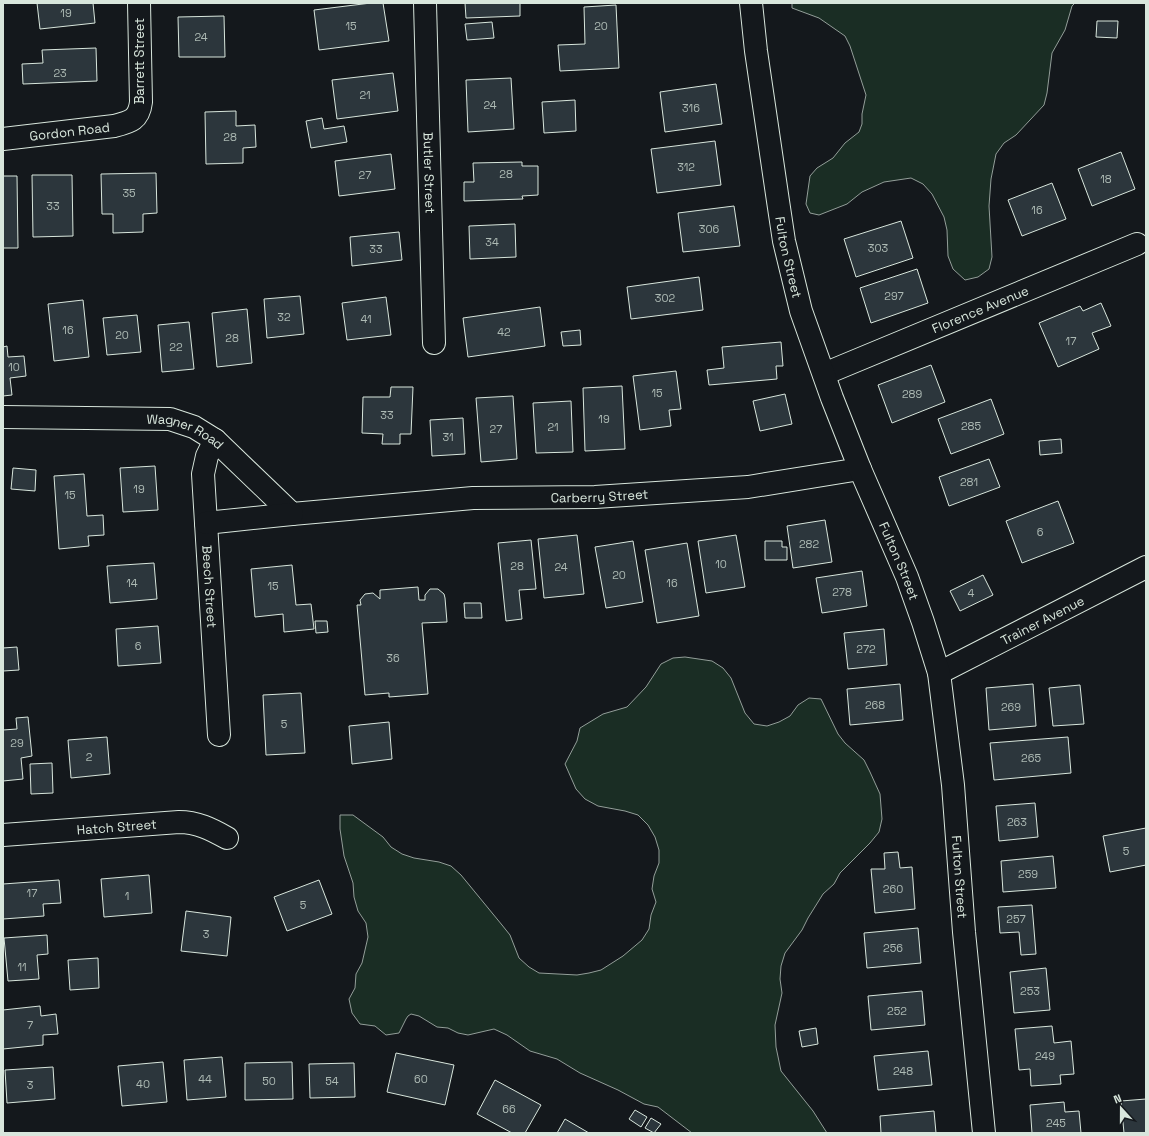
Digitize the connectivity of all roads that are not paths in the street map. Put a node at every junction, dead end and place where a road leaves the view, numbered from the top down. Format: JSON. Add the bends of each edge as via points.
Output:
{"nodes":[{"id":1,"x":139,"y":3,"type":"edge"},
{"id":2,"x":425,"y":3,"type":"edge"},
{"id":3,"x":751,"y":3,"type":"edge"},
{"id":4,"x":135,"y":118,"type":"joint"},
{"id":5,"x":3,"y":139,"type":"edge"},
{"id":6,"x":1137,"y":244,"type":"dead end"},
{"id":7,"x":434,"y":343,"type":"dead end"},
{"id":8,"x":824,"y":374,"type":"junction"},
{"id":9,"x":3,"y":417,"type":"edge"},
{"id":10,"x":214,"y":440,"type":"junction"},
{"id":11,"x":860,"y":469,"type":"junction"},
{"id":12,"x":292,"y":514,"type":"junction"},
{"id":13,"x":206,"y":523,"type":"junction"},
{"id":14,"x":1146,"y":567,"type":"edge"},
{"id":15,"x":939,"y":673,"type":"junction"},
{"id":16,"x":219,"y":735,"type":"dead end"},
{"id":17,"x":3,"y":835,"type":"edge"},
{"id":18,"x":227,"y":838,"type":"dead end"},
{"id":19,"x":984,"y":1133,"type":"edge"}],
"edges":[{"from":1,"to":4,"type":"street","name":"Barrett Street","via":[[141,102],[140,111]]},
{"from":2,"to":7,"type":"street","name":"Butler Street"},
{"from":3,"to":8,"type":"street","name":"Fulton Street","via":[[784,241],[801,311]]},
{"from":4,"to":5,"type":"street","name":"Gordon Road","via":[[114,126]]},
{"from":6,"to":8,"type":"street","name":"Florence Avenue"},
{"from":8,"to":11,"type":"street","name":"Fulton Street"},
{"from":9,"to":10,"type":"street","name":"Wagner Road","via":[[170,419],[194,427]]},
{"from":10,"to":12,"type":"street","name":"Wagner Road"},
{"from":10,"to":13,"type":"street","name":"Beech Street","via":[[207,456],[204,474]]},
{"from":11,"to":12,"type":"street","name":"Carberry Street","via":[[748,487],[595,497],[473,498]]},
{"from":11,"to":15,"type":"street","name":"Fulton Street","via":[[907,577]]},
{"from":12,"to":13,"type":"street"},
{"from":13,"to":16,"type":"street","name":"Beech Street"},
{"from":14,"to":15,"type":"street","name":"Trainer Avenue"},
{"from":15,"to":19,"type":"street","name":"Fulton Street","via":[[953,785],[964,932]]},
{"from":17,"to":18,"type":"street","name":"Hatch Street","via":[[179,822],[198,824]]}]}
